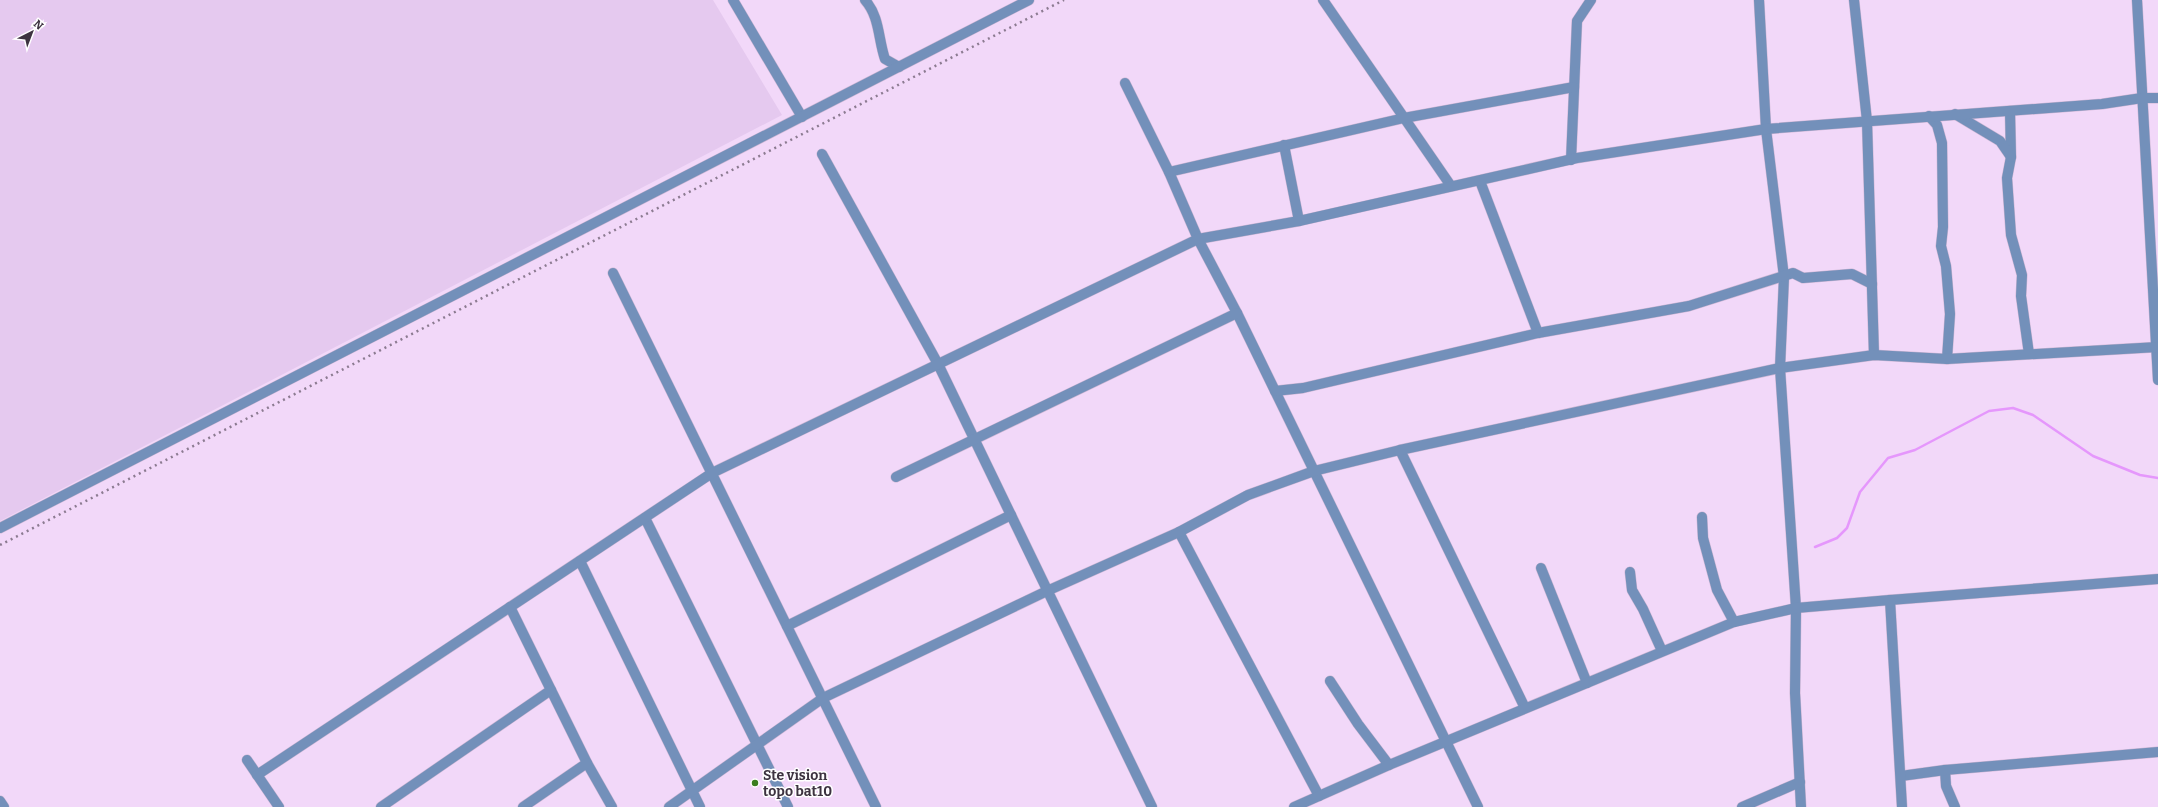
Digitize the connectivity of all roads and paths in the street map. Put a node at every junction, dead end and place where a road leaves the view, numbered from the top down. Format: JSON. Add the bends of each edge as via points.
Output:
{"nodes":[{"id":1,"x":733,"y":0,"type":"edge"},
{"id":2,"x":865,"y":0,"type":"edge"},
{"id":3,"x":1029,"y":0,"type":"edge"},
{"id":4,"x":1323,"y":0,"type":"edge"},
{"id":5,"x":1591,"y":0,"type":"edge"},
{"id":6,"x":1759,"y":0,"type":"edge"},
{"id":7,"x":1854,"y":0,"type":"edge"},
{"id":8,"x":2137,"y":0,"type":"edge"},
{"id":9,"x":899,"y":67,"type":"junction"},
{"id":10,"x":1125,"y":83,"type":"dead end"},
{"id":11,"x":1574,"y":87,"type":"junction"},
{"id":12,"x":2142,"y":98,"type":"junction"},
{"id":13,"x":2158,"y":98,"type":"edge"},
{"id":14,"x":2010,"y":110,"type":"junction"},
{"id":15,"x":1955,"y":114,"type":"junction"},
{"id":16,"x":1929,"y":116,"type":"junction"},
{"id":17,"x":802,"y":117,"type":"junction"},
{"id":18,"x":1404,"y":118,"type":"junction"},
{"id":19,"x":1867,"y":121,"type":"junction"},
{"id":20,"x":1766,"y":129,"type":"junction"},
{"id":21,"x":1284,"y":145,"type":"junction"},
{"id":22,"x":822,"y":154,"type":"dead end"},
{"id":23,"x":2011,"y":156,"type":"junction"},
{"id":24,"x":1571,"y":160,"type":"junction"},
{"id":25,"x":1169,"y":172,"type":"junction"},
{"id":26,"x":1480,"y":181,"type":"junction"},
{"id":27,"x":1450,"y":186,"type":"junction"},
{"id":28,"x":1299,"y":221,"type":"junction"},
{"id":29,"x":1198,"y":239,"type":"junction"},
{"id":30,"x":613,"y":273,"type":"dead end"},
{"id":31,"x":1784,"y":277,"type":"junction"},
{"id":32,"x":1872,"y":284,"type":"junction"},
{"id":33,"x":1237,"y":313,"type":"junction"},
{"id":34,"x":1538,"y":333,"type":"junction"},
{"id":35,"x":2157,"y":347,"type":"edge"},
{"id":36,"x":2029,"y":354,"type":"junction"},
{"id":37,"x":1874,"y":355,"type":"junction"},
{"id":38,"x":1947,"y":359,"type":"junction"},
{"id":39,"x":938,"y":364,"type":"junction"},
{"id":40,"x":1780,"y":368,"type":"junction"},
{"id":41,"x":2158,"y":380,"type":"edge"},
{"id":42,"x":1275,"y":391,"type":"junction"},
{"id":43,"x":974,"y":439,"type":"junction"},
{"id":44,"x":1400,"y":450,"type":"junction"},
{"id":45,"x":1314,"y":471,"type":"junction"},
{"id":46,"x":712,"y":473,"type":"junction"},
{"id":47,"x":896,"y":477,"type":"dead end"},
{"id":48,"x":1011,"y":515,"type":"junction"},
{"id":49,"x":1702,"y":517,"type":"dead end"},
{"id":50,"x":645,"y":518,"type":"junction"},
{"id":51,"x":0,"y":528,"type":"edge"},
{"id":52,"x":1179,"y":532,"type":"junction"},
{"id":53,"x":580,"y":561,"type":"junction"},
{"id":54,"x":1541,"y":568,"type":"dead end"},
{"id":55,"x":1630,"y":572,"type":"dead end"},
{"id":56,"x":2158,"y":579,"type":"edge"},
{"id":57,"x":1048,"y":591,"type":"junction"},
{"id":58,"x":1890,"y":600,"type":"junction"},
{"id":59,"x":510,"y":607,"type":"junction"},
{"id":60,"x":1796,"y":608,"type":"junction"},
{"id":61,"x":1734,"y":622,"type":"junction"},
{"id":62,"x":787,"y":626,"type":"junction"},
{"id":63,"x":1662,"y":651,"type":"junction"},
{"id":64,"x":1330,"y":681,"type":"dead end"},
{"id":65,"x":1587,"y":683,"type":"junction"},
{"id":66,"x":551,"y":690,"type":"junction"},
{"id":67,"x":823,"y":698,"type":"junction"},
{"id":68,"x":1525,"y":708,"type":"junction"},
{"id":69,"x":1446,"y":741,"type":"junction"},
{"id":70,"x":758,"y":746,"type":"junction"},
{"id":71,"x":2158,"y":752,"type":"edge"},
{"id":72,"x":247,"y":760,"type":"dead end"},
{"id":73,"x":587,"y":763,"type":"junction"},
{"id":74,"x":1389,"y":765,"type":"junction"},
{"id":75,"x":1945,"y":770,"type":"junction"},
{"id":76,"x":257,"y":775,"type":"junction"},
{"id":77,"x":1901,"y":776,"type":"junction"},
{"id":78,"x":1800,"y":782,"type":"junction"},
{"id":79,"x":692,"y":792,"type":"junction"},
{"id":80,"x":1319,"y":796,"type":"junction"},
{"id":81,"x":0,"y":801,"type":"edge"},
{"id":82,"x":4,"y":807,"type":"edge"},
{"id":83,"x":279,"y":807,"type":"edge"},
{"id":84,"x":381,"y":807,"type":"edge"},
{"id":85,"x":523,"y":807,"type":"edge"},
{"id":86,"x":612,"y":807,"type":"edge"},
{"id":87,"x":669,"y":807,"type":"edge"},
{"id":88,"x":700,"y":807,"type":"edge"},
{"id":89,"x":788,"y":807,"type":"edge"},
{"id":90,"x":876,"y":807,"type":"edge"},
{"id":91,"x":1152,"y":807,"type":"edge"},
{"id":92,"x":1294,"y":807,"type":"edge"},
{"id":93,"x":1478,"y":807,"type":"edge"},
{"id":94,"x":1742,"y":807,"type":"edge"},
{"id":95,"x":1802,"y":807,"type":"edge"},
{"id":96,"x":1902,"y":807,"type":"edge"},
{"id":97,"x":1955,"y":807,"type":"edge"}],
"edges":[{"from":1,"to":17,"type":"street"},
{"from":2,"to":9,"type":"street","via":[[872,8],[885,59]]},
{"from":3,"to":9,"type":"street"},
{"from":4,"to":18,"type":"street"},
{"from":5,"to":11,"type":"street","via":[[1577,22]]},
{"from":6,"to":20,"type":"street"},
{"from":7,"to":19,"type":"street"},
{"from":8,"to":12,"type":"street"},
{"from":9,"to":17,"type":"street"},
{"from":10,"to":25,"type":"street"},
{"from":11,"to":18,"type":"street"},
{"from":11,"to":24,"type":"street"},
{"from":12,"to":13,"type":"street"},
{"from":12,"to":14,"type":"street","via":[[2102,104]]},
{"from":12,"to":35,"type":"street"},
{"from":14,"to":15,"type":"street"},
{"from":14,"to":23,"type":"street"},
{"from":15,"to":16,"type":"street"},
{"from":15,"to":23,"type":"street","via":[[2000,141]]},
{"from":16,"to":19,"type":"street"},
{"from":16,"to":38,"type":"street","via":[[1937,125],[1942,143],[1941,246],[1946,266],[1950,314]]},
{"from":17,"to":51,"type":"street"},
{"from":18,"to":21,"type":"street"},
{"from":18,"to":27,"type":"street"},
{"from":19,"to":20,"type":"street"},
{"from":19,"to":32,"type":"street"},
{"from":20,"to":24,"type":"street"},
{"from":20,"to":31,"type":"street"},
{"from":21,"to":25,"type":"street"},
{"from":21,"to":28,"type":"street"},
{"from":22,"to":39,"type":"street"},
{"from":23,"to":36,"type":"street","via":[[2007,178],[2011,234],[2022,275],[2020,296]]},
{"from":24,"to":26,"type":"street"},
{"from":25,"to":29,"type":"street"},
{"from":26,"to":27,"type":"street"},
{"from":26,"to":34,"type":"street"},
{"from":27,"to":28,"type":"street"},
{"from":28,"to":29,"type":"street"},
{"from":29,"to":33,"type":"street"},
{"from":29,"to":39,"type":"street"},
{"from":30,"to":46,"type":"street"},
{"from":31,"to":32,"type":"street","via":[[1793,273],[1803,278],[1829,277],[1845,273]]},
{"from":31,"to":34,"type":"street","via":[[1689,306]]},
{"from":31,"to":40,"type":"street"},
{"from":32,"to":37,"type":"street"},
{"from":33,"to":42,"type":"street"},
{"from":33,"to":43,"type":"street"},
{"from":34,"to":42,"type":"street","via":[[1304,388]]},
{"from":35,"to":36,"type":"street"},
{"from":35,"to":41,"type":"street"},
{"from":36,"to":38,"type":"street"},
{"from":37,"to":38,"type":"street"},
{"from":37,"to":40,"type":"street"},
{"from":39,"to":43,"type":"street"},
{"from":39,"to":46,"type":"street"},
{"from":40,"to":44,"type":"street"},
{"from":40,"to":60,"type":"street"},
{"from":42,"to":45,"type":"street"},
{"from":43,"to":47,"type":"street"},
{"from":43,"to":48,"type":"street"},
{"from":44,"to":45,"type":"street"},
{"from":44,"to":68,"type":"street"},
{"from":45,"to":52,"type":"street","via":[[1248,495]]},
{"from":45,"to":69,"type":"street"},
{"from":46,"to":50,"type":"street"},
{"from":46,"to":62,"type":"street"},
{"from":48,"to":57,"type":"street"},
{"from":48,"to":62,"type":"street"},
{"from":49,"to":61,"type":"street","via":[[1703,538],[1717,590]]},
{"from":50,"to":53,"type":"street"},
{"from":50,"to":70,"type":"street"},
{"from":52,"to":57,"type":"street"},
{"from":52,"to":80,"type":"street"},
{"from":53,"to":59,"type":"street"},
{"from":53,"to":79,"type":"street"},
{"from":54,"to":65,"type":"street"},
{"from":55,"to":63,"type":"street","via":[[1632,590]]},
{"from":56,"to":58,"type":"street"},
{"from":57,"to":67,"type":"street"},
{"from":57,"to":91,"type":"street"},
{"from":58,"to":60,"type":"street"},
{"from":58,"to":77,"type":"street"},
{"from":59,"to":66,"type":"street"},
{"from":59,"to":76,"type":"street"},
{"from":60,"to":61,"type":"street"},
{"from":60,"to":78,"type":"street","via":[[1795,693]]},
{"from":61,"to":63,"type":"street"},
{"from":62,"to":67,"type":"street"},
{"from":63,"to":65,"type":"street"},
{"from":64,"to":74,"type":"street"},
{"from":65,"to":68,"type":"street"},
{"from":66,"to":73,"type":"street"},
{"from":66,"to":84,"type":"street"},
{"from":67,"to":70,"type":"street"},
{"from":67,"to":90,"type":"street"},
{"from":68,"to":69,"type":"street"},
{"from":69,"to":74,"type":"street"},
{"from":69,"to":93,"type":"street"},
{"from":70,"to":79,"type":"street"},
{"from":70,"to":89,"type":"street"},
{"from":71,"to":75,"type":"street"},
{"from":72,"to":76,"type":"street"},
{"from":73,"to":85,"type":"street"},
{"from":73,"to":86,"type":"street"},
{"from":74,"to":80,"type":"street"},
{"from":75,"to":77,"type":"street"},
{"from":75,"to":97,"type":"street","via":[[1946,786]]},
{"from":76,"to":83,"type":"street"},
{"from":77,"to":96,"type":"street"},
{"from":78,"to":94,"type":"street"},
{"from":78,"to":95,"type":"street"},
{"from":79,"to":87,"type":"street"},
{"from":79,"to":88,"type":"street"},
{"from":80,"to":92,"type":"street"},
{"from":81,"to":82,"type":"street"}]}
